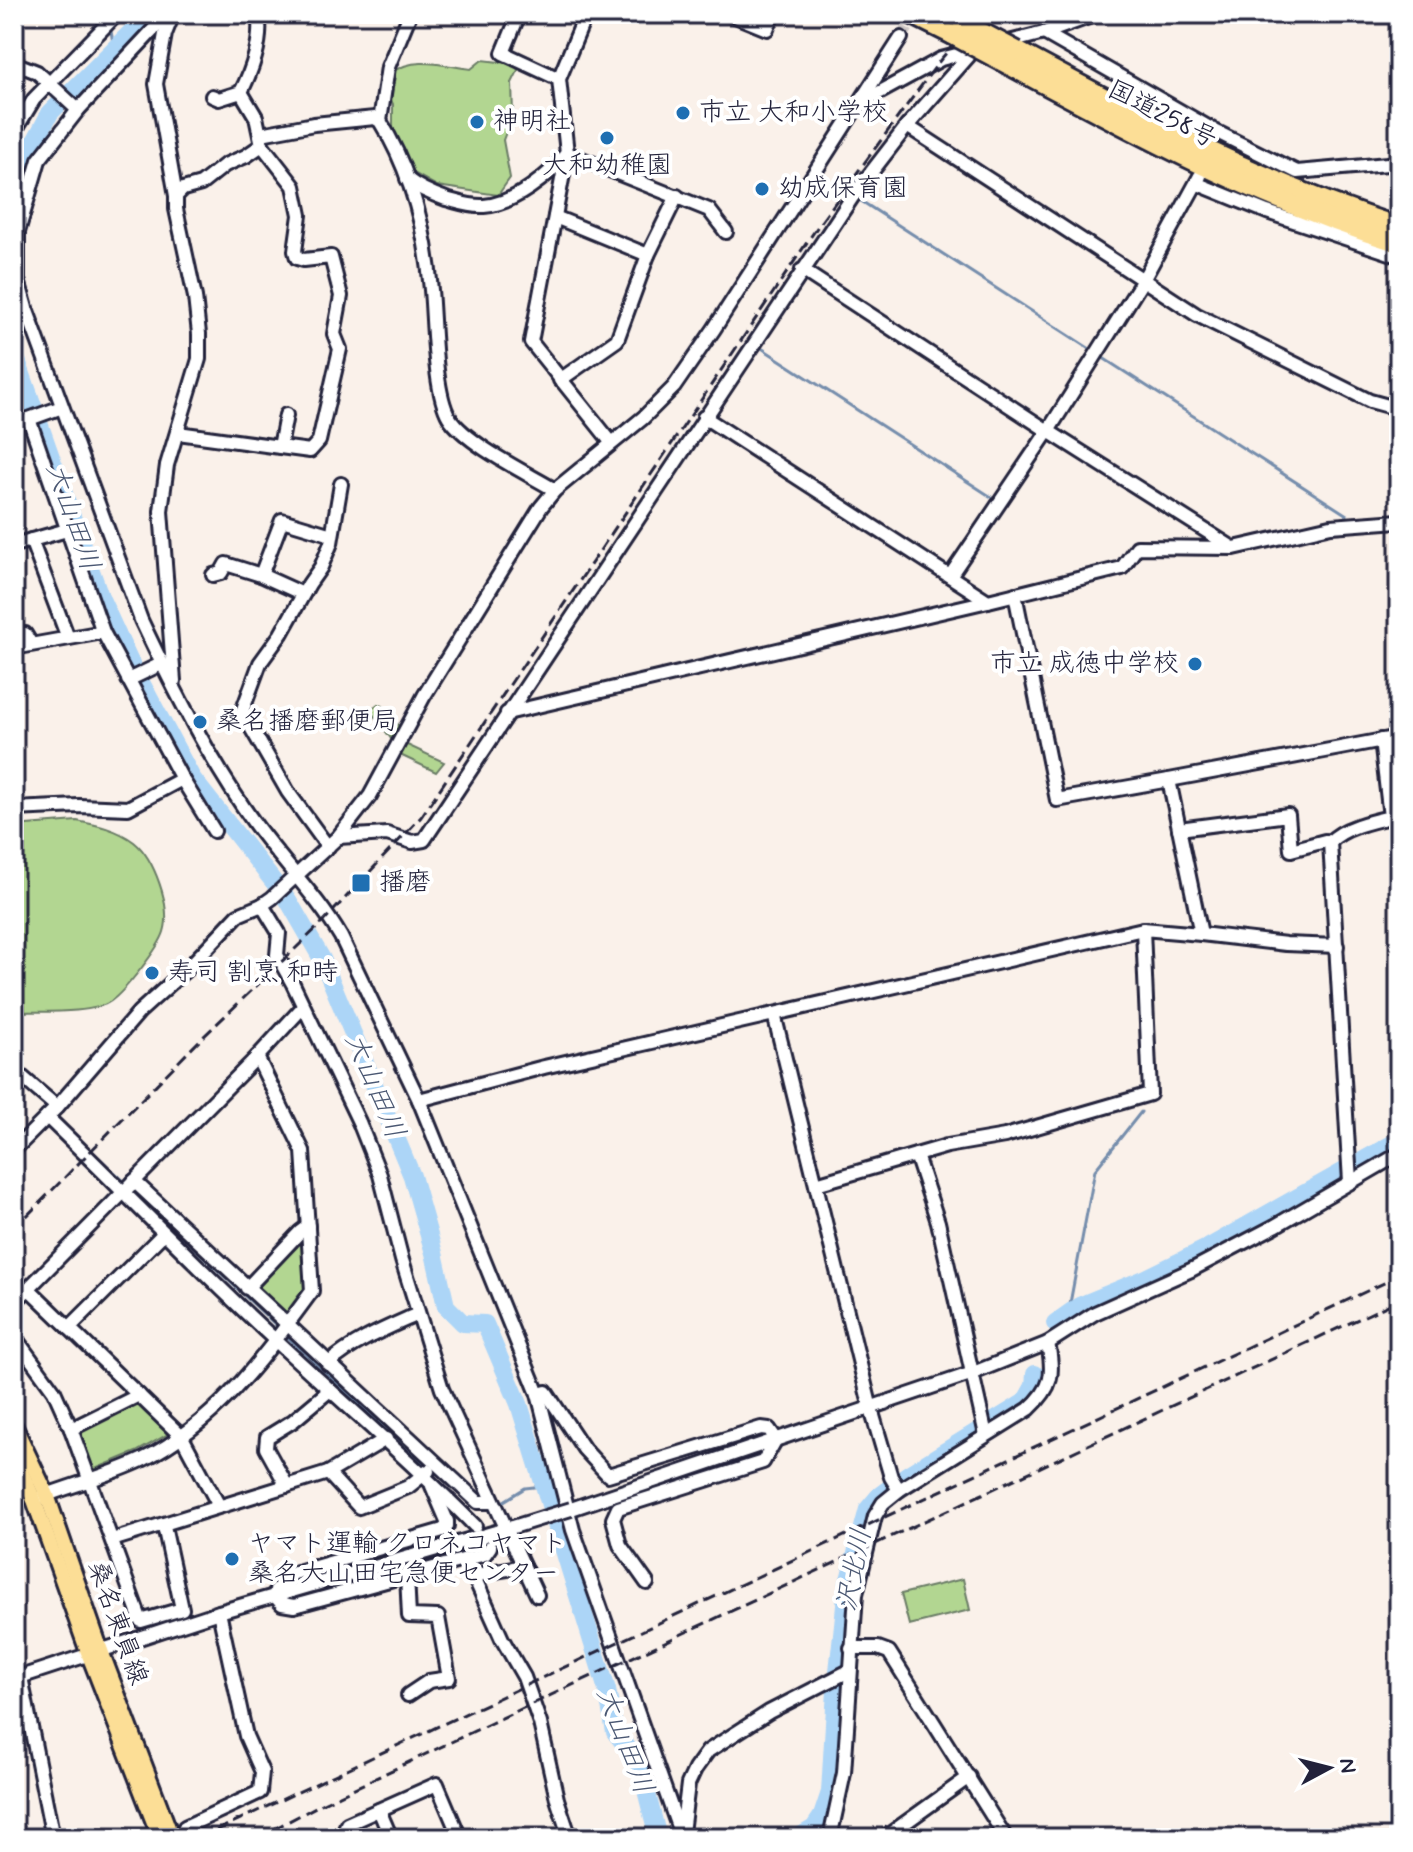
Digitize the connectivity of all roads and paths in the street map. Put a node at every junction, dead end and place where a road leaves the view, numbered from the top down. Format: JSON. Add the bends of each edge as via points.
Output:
{"nodes":[{"id":1,"x":170,"y":14,"type":"edge"},
{"id":2,"x":258,"y":14,"type":"edge"},
{"id":3,"x":410,"y":14,"type":"edge"},
{"id":4,"x":519,"y":14,"type":"edge"},
{"id":5,"x":586,"y":14,"type":"edge"},
{"id":6,"x":730,"y":14,"type":"edge"},
{"id":7,"x":773,"y":14,"type":"edge"},
{"id":8,"x":911,"y":14,"type":"edge"},
{"id":9,"x":1097,"y":14,"type":"edge"},
{"id":10,"x":112,"y":19,"type":"edge"},
{"id":11,"x":954,"y":24,"type":"edge"},
{"id":12,"x":1044,"y":33,"type":"junction"},
{"id":13,"x":901,"y":38,"type":"tunnel mouth"},
{"id":14,"x":973,"y":51,"type":"junction"},
{"id":15,"x":1013,"y":58,"type":"junction"},
{"id":16,"x":14,"y":63,"type":"edge"},
{"id":17,"x":559,"y":79,"type":"junction"},
{"id":18,"x":51,"y":83,"type":"junction"},
{"id":19,"x":241,"y":92,"type":"junction"},
{"id":20,"x":212,"y":96,"type":"dead end"},
{"id":21,"x":859,"y":103,"type":"junction"},
{"id":22,"x":78,"y":110,"type":"junction"},
{"id":23,"x":380,"y":121,"type":"junction"},
{"id":24,"x":907,"y":126,"type":"junction"},
{"id":25,"x":14,"y":132,"type":"edge"},
{"id":26,"x":261,"y":140,"type":"junction"},
{"id":27,"x":567,"y":153,"type":"junction"},
{"id":28,"x":1399,"y":163,"type":"edge"},
{"id":29,"x":407,"y":179,"type":"junction"},
{"id":30,"x":176,"y":196,"type":"junction"},
{"id":31,"x":677,"y":196,"type":"junction"},
{"id":32,"x":555,"y":217,"type":"junction"},
{"id":33,"x":1399,"y":227,"type":"edge"},
{"id":34,"x":16,"y":231,"type":"edge"},
{"id":35,"x":726,"y":232,"type":"dead end"},
{"id":36,"x":1399,"y":243,"type":"edge"},
{"id":37,"x":648,"y":255,"type":"junction"},
{"id":38,"x":1399,"y":256,"type":"edge"},
{"id":39,"x":802,"y":270,"type":"junction"},
{"id":40,"x":1143,"y":280,"type":"junction"},
{"id":41,"x":560,"y":380,"type":"junction"},
{"id":42,"x":59,"y":408,"type":"junction"},
{"id":43,"x":1399,"y":409,"type":"edge"},
{"id":44,"x":286,"y":415,"type":"dead end"},
{"id":45,"x":704,"y":417,"type":"junction"},
{"id":46,"x":31,"y":418,"type":"junction"},
{"id":47,"x":14,"y":423,"type":"edge"},
{"id":48,"x":1048,"y":431,"type":"junction"},
{"id":49,"x":178,"y":433,"type":"junction"},
{"id":50,"x":611,"y":442,"type":"junction"},
{"id":51,"x":280,"y":447,"type":"junction"},
{"id":52,"x":341,"y":484,"type":"dead end"},
{"id":53,"x":555,"y":490,"type":"junction"},
{"id":54,"x":1399,"y":521,"type":"edge"},
{"id":55,"x":67,"y":530,"type":"junction"},
{"id":56,"x":332,"y":535,"type":"junction"},
{"id":57,"x":31,"y":540,"type":"junction"},
{"id":58,"x":14,"y":545,"type":"edge"},
{"id":59,"x":1234,"y":548,"type":"junction"},
{"id":60,"x":213,"y":575,"type":"dead end"},
{"id":61,"x":261,"y":575,"type":"junction"},
{"id":62,"x":950,"y":576,"type":"junction"},
{"id":63,"x":303,"y":594,"type":"junction"},
{"id":64,"x":1015,"y":594,"type":"junction"},
{"id":65,"x":988,"y":601,"type":"junction"},
{"id":66,"x":103,"y":632,"type":"junction"},
{"id":67,"x":14,"y":636,"type":"edge"},
{"id":68,"x":68,"y":638,"type":"junction"},
{"id":69,"x":31,"y":644,"type":"junction"},
{"id":70,"x":14,"y":648,"type":"edge"},
{"id":71,"x":158,"y":665,"type":"junction"},
{"id":72,"x":130,"y":679,"type":"junction"},
{"id":73,"x":174,"y":688,"type":"junction"},
{"id":74,"x":507,"y":713,"type":"junction"},
{"id":75,"x":1399,"y":737,"type":"edge"},
{"id":76,"x":1381,"y":740,"type":"junction"},
{"id":77,"x":182,"y":779,"type":"junction"},
{"id":78,"x":1169,"y":780,"type":"junction"},
{"id":79,"x":14,"y":809,"type":"edge"},
{"id":80,"x":1394,"y":816,"type":"edge"},
{"id":81,"x":1179,"y":829,"type":"junction"},
{"id":82,"x":214,"y":831,"type":"dead end"},
{"id":83,"x":338,"y":837,"type":"junction"},
{"id":84,"x":1330,"y":842,"type":"junction"},
{"id":85,"x":328,"y":847,"type":"junction"},
{"id":86,"x":294,"y":878,"type":"junction"},
{"id":87,"x":267,"y":901,"type":"junction"},
{"id":88,"x":1143,"y":929,"type":"junction"},
{"id":89,"x":1201,"y":934,"type":"junction"},
{"id":90,"x":1337,"y":946,"type":"junction"},
{"id":91,"x":303,"y":1007,"type":"junction"},
{"id":92,"x":774,"y":1014,"type":"junction"},
{"id":93,"x":257,"y":1057,"type":"junction"},
{"id":94,"x":14,"y":1070,"type":"edge"},
{"id":95,"x":419,"y":1100,"type":"junction"},
{"id":96,"x":52,"y":1112,"type":"junction"},
{"id":97,"x":14,"y":1150,"type":"edge"},
{"id":98,"x":1399,"y":1154,"type":"edge"},
{"id":99,"x":916,"y":1155,"type":"junction"},
{"id":100,"x":1350,"y":1178,"type":"junction"},
{"id":101,"x":816,"y":1184,"type":"junction"},
{"id":102,"x":129,"y":1186,"type":"junction"},
{"id":103,"x":308,"y":1226,"type":"junction"},
{"id":104,"x":163,"y":1234,"type":"junction"},
{"id":105,"x":247,"y":1288,"type":"junction"},
{"id":106,"x":29,"y":1289,"type":"junction"},
{"id":107,"x":14,"y":1303,"type":"edge"},
{"id":108,"x":418,"y":1314,"type":"junction"},
{"id":109,"x":69,"y":1328,"type":"junction"},
{"id":110,"x":281,"y":1332,"type":"junction"},
{"id":111,"x":14,"y":1336,"type":"edge"},
{"id":112,"x":1048,"y":1343,"type":"junction"},
{"id":113,"x":328,"y":1364,"type":"junction"},
{"id":114,"x":973,"y":1373,"type":"junction"},
{"id":115,"x":330,"y":1390,"type":"junction"},
{"id":116,"x":538,"y":1394,"type":"junction"},
{"id":117,"x":139,"y":1395,"type":"junction"},
{"id":118,"x":871,"y":1409,"type":"junction"},
{"id":119,"x":14,"y":1425,"type":"edge"},
{"id":120,"x":71,"y":1429,"type":"junction"},
{"id":121,"x":985,"y":1429,"type":"junction"},
{"id":122,"x":182,"y":1437,"type":"junction"},
{"id":123,"x":386,"y":1439,"type":"junction"},
{"id":124,"x":776,"y":1439,"type":"junction"},
{"id":125,"x":14,"y":1456,"type":"edge"},
{"id":126,"x":435,"y":1462,"type":"junction"},
{"id":127,"x":328,"y":1473,"type":"junction"},
{"id":128,"x":427,"y":1477,"type":"junction"},
{"id":129,"x":89,"y":1481,"type":"junction"},
{"id":130,"x":896,"y":1485,"type":"junction"},
{"id":131,"x":287,"y":1486,"type":"junction"},
{"id":132,"x":40,"y":1498,"type":"junction"},
{"id":133,"x":493,"y":1502,"type":"junction"},
{"id":134,"x":219,"y":1506,"type":"junction"},
{"id":135,"x":164,"y":1526,"type":"junction"},
{"id":136,"x":475,"y":1526,"type":"dead end"},
{"id":137,"x":510,"y":1528,"type":"junction"},
{"id":138,"x":112,"y":1540,"type":"junction"},
{"id":139,"x":490,"y":1547,"type":"dead end"},
{"id":140,"x":466,"y":1559,"type":"junction"},
{"id":141,"x":522,"y":1565,"type":"junction"},
{"id":142,"x":407,"y":1575,"type":"junction"},
{"id":143,"x":475,"y":1577,"type":"junction"},
{"id":144,"x":647,"y":1583,"type":"dead end"},
{"id":145,"x":537,"y":1595,"type":"dead end"},
{"id":146,"x":275,"y":1596,"type":"junction"},
{"id":147,"x":219,"y":1612,"type":"junction"},
{"id":148,"x":851,"y":1648,"type":"junction"},
{"id":149,"x":95,"y":1653,"type":"junction"},
{"id":150,"x":841,"y":1675,"type":"junction"},
{"id":151,"x":17,"y":1678,"type":"edge"},
{"id":152,"x":408,"y":1695,"type":"dead end"},
{"id":153,"x":969,"y":1777,"type":"junction"},
{"id":154,"x":379,"y":1810,"type":"junction"},
{"id":155,"x":185,"y":1827,"type":"dead end"},
{"id":156,"x":681,"y":1837,"type":"edge"},
{"id":157,"x":53,"y":1838,"type":"edge"},
{"id":158,"x":160,"y":1838,"type":"edge"},
{"id":159,"x":172,"y":1838,"type":"edge"},
{"id":160,"x":341,"y":1838,"type":"edge"},
{"id":161,"x":391,"y":1838,"type":"edge"},
{"id":162,"x":460,"y":1838,"type":"edge"},
{"id":163,"x":570,"y":1838,"type":"edge"},
{"id":164,"x":830,"y":1838,"type":"edge"},
{"id":165,"x":884,"y":1838,"type":"edge"},
{"id":166,"x":1006,"y":1838,"type":"edge"}],
"edges":[{"from":1,"to":22,"type":"street"},
{"from":1,"to":30,"type":"street","via":[[156,84]]},
{"from":2,"to":19,"type":"street","via":[[252,68]]},
{"from":3,"to":23,"type":"street","via":[[388,67]]},
{"from":4,"to":17,"type":"street","via":[[503,53]]},
{"from":5,"to":17,"type":"street"},
{"from":6,"to":7,"type":"street","via":[[767,29]]},
{"from":8,"to":11,"type":"highway","name":"国道258号"},
{"from":9,"to":12,"type":"street"},
{"from":10,"to":18,"type":"street"},
{"from":11,"to":15,"type":"highway","name":"国道258号","bridge":true},
{"from":12,"to":14,"type":"street"},
{"from":12,"to":28,"type":"street","via":[[1214,135],[1297,172]]},
{"from":13,"to":21,"type":"street"},
{"from":14,"to":21,"type":"street","via":[[941,59]]},
{"from":14,"to":24,"type":"street"},
{"from":15,"to":33,"type":"highway","name":"国道258号","via":[[1224,159]]},
{"from":15,"to":36,"type":"highway","name":"国道258号","via":[[1092,109],[1256,190]]},
{"from":16,"to":18,"type":"street"},
{"from":17,"to":27,"type":"street"},
{"from":18,"to":22,"type":"street"},
{"from":18,"to":25,"type":"street"},
{"from":19,"to":20,"type":"street"},
{"from":19,"to":26,"type":"street","via":[[256,117]]},
{"from":21,"to":50,"type":"street","via":[[674,387]]},
{"from":22,"to":34,"type":"street","via":[[39,160]]},
{"from":23,"to":26,"type":"street","via":[[314,124]]},
{"from":23,"to":29,"type":"street"},
{"from":24,"to":39,"type":"street"},
{"from":24,"to":40,"type":"street"},
{"from":26,"to":30,"type":"street","via":[[246,156]]},
{"from":26,"to":51,"type":"street","via":[[294,186],[300,215],[297,258],[331,257],[341,304],[334,334],[340,349],[319,441],[310,451]]},
{"from":27,"to":29,"type":"street","via":[[542,181],[485,206],[432,194]]},
{"from":27,"to":31,"type":"street"},
{"from":27,"to":32,"type":"street"},
{"from":29,"to":53,"type":"street","via":[[425,246],[444,407],[458,429],[474,441]]},
{"from":30,"to":49,"type":"street","via":[[199,334],[199,359]]},
{"from":31,"to":35,"type":"street","via":[[709,210]]},
{"from":31,"to":37,"type":"street"},
{"from":32,"to":37,"type":"street"},
{"from":32,"to":41,"type":"street","via":[[531,342]]},
{"from":34,"to":42,"type":"street","via":[[18,280]]},
{"from":37,"to":41,"type":"street","via":[[617,340]]},
{"from":38,"to":40,"type":"street","via":[[1267,212],[1199,180]]},
{"from":39,"to":45,"type":"street"},
{"from":39,"to":48,"type":"street"},
{"from":40,"to":43,"type":"street","via":[[1197,315],[1370,401]]},
{"from":40,"to":48,"type":"street"},
{"from":41,"to":50,"type":"street"},
{"from":42,"to":46,"type":"street"},
{"from":42,"to":71,"type":"street"},
{"from":44,"to":51,"type":"street"},
{"from":45,"to":62,"type":"street"},
{"from":45,"to":74,"type":"street"},
{"from":46,"to":47,"type":"street"},
{"from":46,"to":55,"type":"street"},
{"from":48,"to":59,"type":"street"},
{"from":48,"to":62,"type":"street"},
{"from":49,"to":51,"type":"street"},
{"from":49,"to":73,"type":"street","via":[[161,511]]},
{"from":50,"to":53,"type":"street"},
{"from":52,"to":56,"type":"street"},
{"from":53,"to":83,"type":"street","via":[[424,696],[370,796]]},
{"from":54,"to":59,"type":"street","via":[[1331,526]]},
{"from":55,"to":57,"type":"street"},
{"from":55,"to":66,"type":"street"},
{"from":56,"to":61,"type":"street","via":[[282,520]]},
{"from":56,"to":63,"type":"street","via":[[321,567]]},
{"from":57,"to":58,"type":"street"},
{"from":57,"to":68,"type":"street"},
{"from":59,"to":64,"type":"street","via":[[1137,547],[1122,568]]},
{"from":60,"to":61,"type":"street","via":[[226,564]]},
{"from":61,"to":63,"type":"street"},
{"from":62,"to":65,"type":"street"},
{"from":63,"to":85,"type":"street","via":[[260,663],[242,712],[288,792]]},
{"from":64,"to":65,"type":"street"},
{"from":64,"to":78,"type":"street","via":[[1057,800]]},
{"from":65,"to":74,"type":"street"},
{"from":66,"to":68,"type":"street"},
{"from":66,"to":72,"type":"street"},
{"from":67,"to":69,"type":"street","via":[[25,634]]},
{"from":68,"to":69,"type":"street"},
{"from":69,"to":70,"type":"street"},
{"from":71,"to":72,"type":"street"},
{"from":71,"to":73,"type":"street"},
{"from":72,"to":77,"type":"street"},
{"from":73,"to":86,"type":"street","via":[[220,772]]},
{"from":74,"to":83,"type":"street","via":[[424,840],[387,834]]},
{"from":75,"to":76,"type":"street"},
{"from":76,"to":78,"type":"street"},
{"from":76,"to":80,"type":"street"},
{"from":77,"to":79,"type":"street","via":[[128,808]]},
{"from":77,"to":82,"type":"street"},
{"from":78,"to":81,"type":"street"},
{"from":80,"to":84,"type":"street"},
{"from":81,"to":84,"type":"street","via":[[1288,815],[1291,850]]},
{"from":81,"to":89,"type":"street"},
{"from":83,"to":85,"type":"street"},
{"from":84,"to":90,"type":"street"},
{"from":85,"to":86,"type":"street"},
{"from":86,"to":87,"type":"street"},
{"from":86,"to":95,"type":"street","via":[[341,937]]},
{"from":87,"to":91,"type":"street","via":[[279,933],[277,955]]},
{"from":87,"to":96,"type":"street","via":[[238,915],[139,1012]]},
{"from":88,"to":89,"type":"street"},
{"from":88,"to":92,"type":"street"},
{"from":88,"to":99,"type":"street","via":[[1150,1094],[1005,1136]]},
{"from":89,"to":90,"type":"street"},
{"from":90,"to":100,"type":"street"},
{"from":91,"to":93,"type":"street"},
{"from":91,"to":108,"type":"street","via":[[350,1099],[380,1175]]},
{"from":92,"to":95,"type":"street"},
{"from":92,"to":101,"type":"street"},
{"from":93,"to":102,"type":"street"},
{"from":93,"to":103,"type":"street","via":[[303,1151]]},
{"from":94,"to":96,"type":"street"},
{"from":95,"to":116,"type":"street"},
{"from":96,"to":97,"type":"street"},
{"from":96,"to":102,"type":"street"},
{"from":98,"to":100,"type":"street"},
{"from":99,"to":101,"type":"street"},
{"from":99,"to":114,"type":"street","via":[[938,1222]]},
{"from":100,"to":112,"type":"street","via":[[1275,1226],[1095,1313]]},
{"from":101,"to":118,"type":"street"},
{"from":102,"to":104,"type":"street"},
{"from":102,"to":105,"type":"street"},
{"from":102,"to":106,"type":"street"},
{"from":103,"to":105,"type":"street"},
{"from":103,"to":110,"type":"street","via":[[312,1291]]},
{"from":104,"to":109,"type":"street"},
{"from":104,"to":110,"type":"street"},
{"from":105,"to":110,"type":"street"},
{"from":106,"to":107,"type":"street"},
{"from":106,"to":109,"type":"street"},
{"from":108,"to":113,"type":"street"},
{"from":108,"to":133,"type":"street","via":[[442,1389]]},
{"from":109,"to":117,"type":"street"},
{"from":110,"to":113,"type":"street"},
{"from":110,"to":115,"type":"street"},
{"from":110,"to":122,"type":"street","via":[[227,1399]]},
{"from":111,"to":120,"type":"street","via":[[54,1391]]},
{"from":112,"to":114,"type":"street"},
{"from":112,"to":121,"type":"street","via":[[1053,1368],[1042,1397],[1029,1409]]},
{"from":113,"to":126,"type":"street"},
{"from":114,"to":118,"type":"street"},
{"from":114,"to":121,"type":"street"},
{"from":115,"to":123,"type":"street"},
{"from":115,"to":131,"type":"street","via":[[267,1437],[266,1448]]},
{"from":116,"to":124,"type":"street","via":[[546,1392],[608,1475],[761,1428]]},
{"from":116,"to":156,"type":"street","via":[[573,1530]]},
{"from":117,"to":120,"type":"street"},
{"from":117,"to":122,"type":"street"},
{"from":118,"to":124,"type":"street"},
{"from":118,"to":130,"type":"street"},
{"from":119,"to":132,"type":"main road","name":"桑名東員線"},
{"from":120,"to":129,"type":"street"},
{"from":121,"to":130,"type":"street"},
{"from":122,"to":129,"type":"street"},
{"from":122,"to":134,"type":"street"},
{"from":123,"to":127,"type":"street"},
{"from":123,"to":128,"type":"street"},
{"from":124,"to":137,"type":"street","bridge":true},
{"from":124,"to":144,"type":"street","via":[[763,1462],[618,1508],[613,1519],[620,1545]]},
{"from":125,"to":132,"type":"main road","name":"桑名東員線"},
{"from":126,"to":128,"type":"street"},
{"from":126,"to":133,"type":"street","via":[[478,1502]]},
{"from":127,"to":128,"type":"street","via":[[359,1507]]},
{"from":127,"to":131,"type":"street"},
{"from":128,"to":136,"type":"street"},
{"from":128,"to":146,"type":"street","via":[[447,1521],[443,1530],[291,1574]]},
{"from":129,"to":132,"type":"street"},
{"from":129,"to":138,"type":"street"},
{"from":130,"to":148,"type":"street","via":[[875,1516],[856,1594]]},
{"from":131,"to":134,"type":"street"},
{"from":132,"to":149,"type":"main road","name":"桑名東員線"},
{"from":133,"to":137,"type":"street"},
{"from":134,"to":135,"type":"street"},
{"from":135,"to":138,"type":"street"},
{"from":135,"to":138,"type":"street","via":[[182,1609],[141,1621]]},
{"from":137,"to":141,"type":"street"},
{"from":137,"to":146,"type":"street"},
{"from":139,"to":140,"type":"street","via":[[485,1554]]},
{"from":140,"to":142,"type":"street"},
{"from":140,"to":143,"type":"street"},
{"from":141,"to":143,"type":"street"},
{"from":141,"to":145,"type":"street"},
{"from":142,"to":146,"type":"street","via":[[294,1606]]},
{"from":142,"to":152,"type":"street","via":[[409,1616],[438,1617],[449,1678],[429,1681]]},
{"from":143,"to":163,"type":"street","via":[[524,1677]]},
{"from":146,"to":147,"type":"street"},
{"from":147,"to":149,"type":"street"},
{"from":147,"to":155,"type":"street","via":[[246,1736],[262,1772],[260,1792]]},
{"from":148,"to":150,"type":"street"},
{"from":148,"to":153,"type":"street","via":[[889,1652]]},
{"from":149,"to":151,"type":"street"},
{"from":149,"to":158,"type":"main road","name":"桑名東員線"},
{"from":149,"to":159,"type":"main road","name":"桑名東員線"},
{"from":150,"to":156,"type":"street","via":[[708,1751],[688,1784]]},
{"from":150,"to":164,"type":"street","via":[[844,1773]]},
{"from":151,"to":157,"type":"street"},
{"from":153,"to":165,"type":"street"},
{"from":153,"to":166,"type":"street"},
{"from":154,"to":160,"type":"street","via":[[347,1824]]},
{"from":154,"to":161,"type":"street"},
{"from":154,"to":162,"type":"street","via":[[437,1784]]}]}
